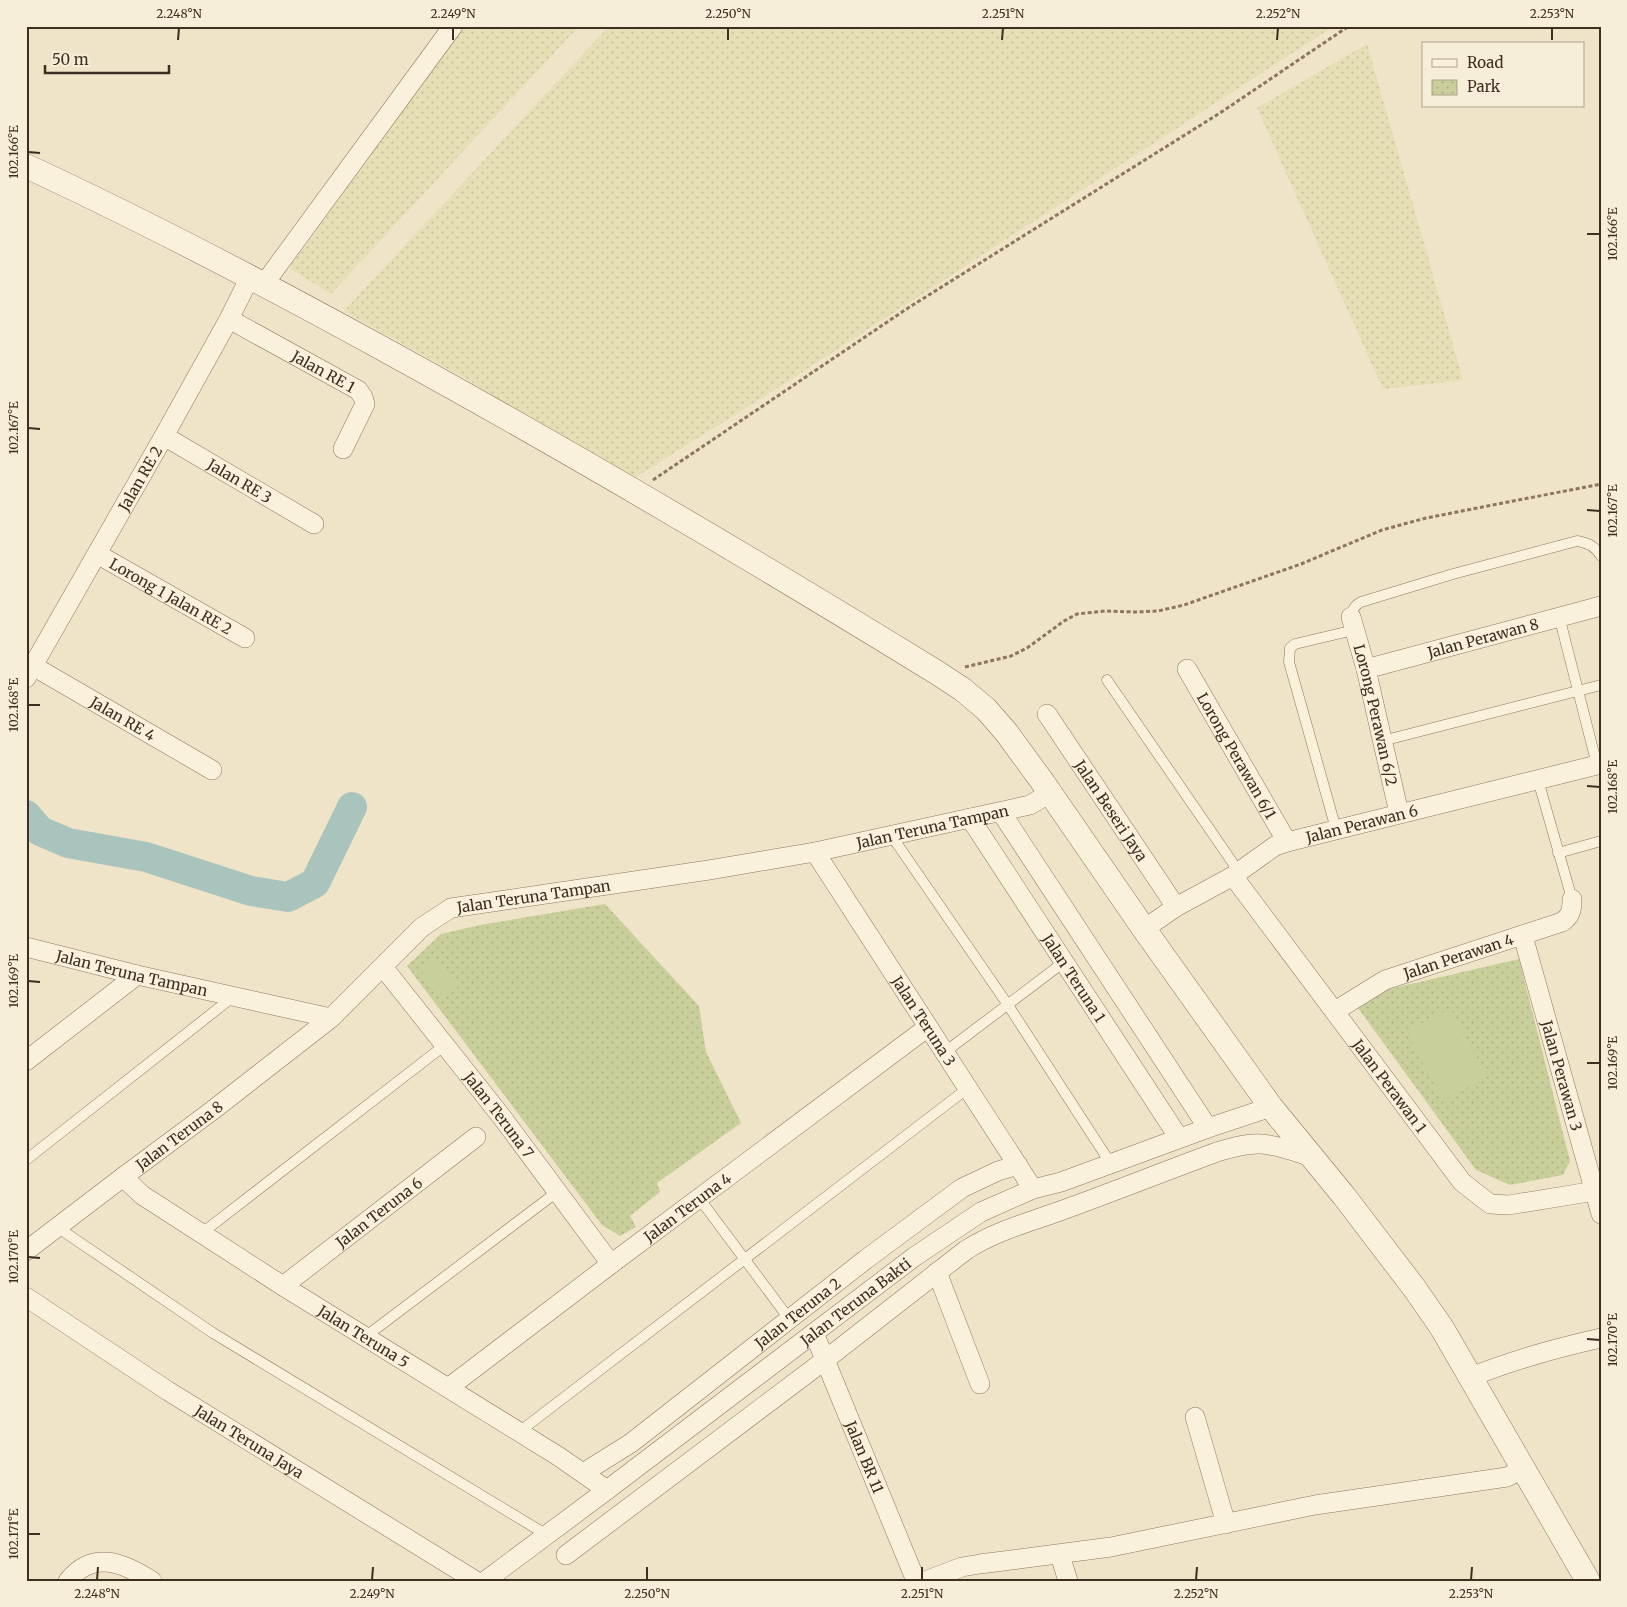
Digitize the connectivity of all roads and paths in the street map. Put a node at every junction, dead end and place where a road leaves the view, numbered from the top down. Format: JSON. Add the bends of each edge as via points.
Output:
{"nodes":[{"id":1,"x":453,"y":26,"type":"edge"},
{"id":2,"x":1349,"y":26,"type":"edge"},
{"id":3,"x":26,"y":166,"type":"edge"},
{"id":4,"x":257,"y":280,"type":"junction"},
{"id":5,"x":229,"y":319,"type":"junction"},
{"id":6,"x":164,"y":436,"type":"junction"},
{"id":7,"x":343,"y":449,"type":"dead end"},
{"id":8,"x":1601,"y":484,"type":"edge"},
{"id":9,"x":636,"y":492,"type":"junction"},
{"id":10,"x":314,"y":524,"type":"dead end"},
{"id":11,"x":97,"y":554,"type":"junction"},
{"id":12,"x":1601,"y":556,"type":"edge"},
{"id":13,"x":1601,"y":606,"type":"edge"},
{"id":14,"x":1560,"y":616,"type":"junction"},
{"id":15,"x":1353,"y":624,"type":"junction"},
{"id":16,"x":245,"y":638,"type":"dead end"},
{"id":17,"x":1187,"y":669,"type":"dead end"},
{"id":18,"x":1366,"y":669,"type":"junction"},
{"id":19,"x":29,"y":672,"type":"edge"},
{"id":20,"x":936,"y":672,"type":"junction"},
{"id":21,"x":1107,"y":680,"type":"dead end"},
{"id":22,"x":1601,"y":685,"type":"edge"},
{"id":23,"x":1578,"y":691,"type":"junction"},
{"id":24,"x":1047,"y":714,"type":"dead end"},
{"id":25,"x":1382,"y":741,"type":"junction"},
{"id":26,"x":1599,"y":764,"type":"edge"},
{"id":27,"x":212,"y":770,"type":"dead end"},
{"id":28,"x":1538,"y":780,"type":"junction"},
{"id":29,"x":1050,"y":792,"type":"junction"},
{"id":30,"x":1001,"y":812,"type":"junction"},
{"id":31,"x":1399,"y":813,"type":"junction"},
{"id":32,"x":970,"y":818,"type":"junction"},
{"id":33,"x":1336,"y":829,"type":"junction"},
{"id":34,"x":891,"y":835,"type":"junction"},
{"id":35,"x":1601,"y":841,"type":"edge"},
{"id":36,"x":1288,"y":842,"type":"junction"},
{"id":37,"x":815,"y":852,"type":"junction"},
{"id":38,"x":1558,"y":854,"type":"junction"},
{"id":39,"x":1236,"y":874,"type":"junction"},
{"id":40,"x":1572,"y":900,"type":"joint"},
{"id":41,"x":1176,"y":908,"type":"junction"},
{"id":42,"x":1144,"y":929,"type":"junction"},
{"id":43,"x":1523,"y":936,"type":"junction"},
{"id":44,"x":30,"y":953,"type":"edge"},
{"id":45,"x":1064,"y":962,"type":"junction"},
{"id":46,"x":383,"y":967,"type":"junction"},
{"id":47,"x":137,"y":975,"type":"junction"},
{"id":48,"x":234,"y":996,"type":"junction"},
{"id":49,"x":1008,"y":1005,"type":"junction"},
{"id":50,"x":1335,"y":1011,"type":"junction"},
{"id":51,"x":331,"y":1018,"type":"junction"},
{"id":52,"x":928,"y":1027,"type":"junction"},
{"id":53,"x":445,"y":1046,"type":"junction"},
{"id":54,"x":945,"y":1052,"type":"junction"},
{"id":55,"x":26,"y":1061,"type":"edge"},
{"id":56,"x":968,"y":1088,"type":"junction"},
{"id":57,"x":1271,"y":1107,"type":"junction"},
{"id":58,"x":1208,"y":1128,"type":"junction"},
{"id":59,"x":476,"y":1137,"type":"dead end"},
{"id":60,"x":1179,"y":1138,"type":"junction"},
{"id":61,"x":1312,"y":1157,"type":"junction"},
{"id":62,"x":26,"y":1160,"type":"edge"},
{"id":63,"x":1111,"y":1164,"type":"junction"},
{"id":64,"x":1018,"y":1165,"type":"junction"},
{"id":65,"x":123,"y":1177,"type":"junction"},
{"id":66,"x":1033,"y":1189,"type":"junction"},
{"id":67,"x":1595,"y":1191,"type":"junction"},
{"id":68,"x":557,"y":1192,"type":"junction"},
{"id":69,"x":699,"y":1198,"type":"junction"},
{"id":70,"x":1601,"y":1214,"type":"edge"},
{"id":71,"x":57,"y":1227,"type":"junction"},
{"id":72,"x":202,"y":1233,"type":"junction"},
{"id":73,"x":26,"y":1251,"type":"edge"},
{"id":74,"x":745,"y":1259,"type":"junction"},
{"id":75,"x":611,"y":1264,"type":"junction"},
{"id":76,"x":937,"y":1272,"type":"junction"},
{"id":77,"x":283,"y":1286,"type":"junction"},
{"id":78,"x":26,"y":1298,"type":"edge"},
{"id":79,"x":790,"y":1320,"type":"junction"},
{"id":80,"x":814,"y":1333,"type":"junction"},
{"id":81,"x":365,"y":1337,"type":"junction"},
{"id":82,"x":1601,"y":1338,"type":"edge"},
{"id":83,"x":825,"y":1360,"type":"junction"},
{"id":84,"x":1471,"y":1377,"type":"junction"},
{"id":85,"x":980,"y":1384,"type":"dead end"},
{"id":86,"x":448,"y":1388,"type":"junction"},
{"id":87,"x":1195,"y":1417,"type":"dead end"},
{"id":88,"x":519,"y":1432,"type":"junction"},
{"id":89,"x":1523,"y":1468,"type":"junction"},
{"id":90,"x":583,"y":1473,"type":"junction"},
{"id":91,"x":607,"y":1490,"type":"junction"},
{"id":92,"x":1226,"y":1524,"type":"junction"},
{"id":93,"x":547,"y":1535,"type":"junction"},
{"id":94,"x":1060,"y":1554,"type":"junction"},
{"id":95,"x":566,"y":1555,"type":"dead end"},
{"id":96,"x":68,"y":1581,"type":"edge"},
{"id":97,"x":152,"y":1581,"type":"edge"},
{"id":98,"x":476,"y":1581,"type":"edge"},
{"id":99,"x":484,"y":1581,"type":"edge"},
{"id":100,"x":916,"y":1581,"type":"edge"},
{"id":101,"x":925,"y":1581,"type":"edge"},
{"id":102,"x":1068,"y":1581,"type":"edge"},
{"id":103,"x":1588,"y":1581,"type":"edge"}],
"edges":[{"from":1,"to":4,"type":"street","name":"Jalan RE 2"},
{"from":2,"to":9,"type":"path","via":[[1220,113],[908,308]]},
{"from":3,"to":4,"type":"street"},
{"from":4,"to":5,"type":"street","name":"Jalan RE 2"},
{"from":4,"to":9,"type":"street","via":[[493,409]]},
{"from":5,"to":6,"type":"street","name":"Jalan RE 2"},
{"from":5,"to":7,"type":"street","name":"Jalan RE 1","via":[[358,390],[365,404]]},
{"from":6,"to":10,"type":"street","name":"Jalan RE 3"},
{"from":6,"to":11,"type":"street","name":"Jalan RE 2"},
{"from":8,"to":20,"type":"path","via":[[1426,518],[1382,530],[1301,564],[1184,605],[1158,611],[1077,614],[1011,656]]},
{"from":9,"to":20,"type":"street"},
{"from":11,"to":16,"type":"street","name":"Lorong 1 Jalan RE 2"},
{"from":11,"to":19,"type":"street","name":"Jalan RE 2"},
{"from":12,"to":15,"type":"lane","via":[[1587,543],[1577,541],[1453,574],[1361,602],[1352,611]]},
{"from":13,"to":14,"type":"street","name":"Jalan Perawan 8"},
{"from":14,"to":18,"type":"street","name":"Jalan Perawan 8"},
{"from":14,"to":23,"type":"lane"},
{"from":15,"to":18,"type":"street","name":"Lorong Perawan 6/2"},
{"from":15,"to":33,"type":"lane","via":[[1295,644],[1289,654]]},
{"from":17,"to":36,"type":"street","name":"Lorong Perawan 6/1"},
{"from":18,"to":25,"type":"street","name":"Lorong Perawan 6/2"},
{"from":19,"to":27,"type":"street","name":"Jalan RE 4"},
{"from":20,"to":29,"type":"street","via":[[986,709]]},
{"from":21,"to":39,"type":"lane"},
{"from":22,"to":23,"type":"lane"},
{"from":23,"to":25,"type":"lane"},
{"from":23,"to":26,"type":"lane"},
{"from":24,"to":41,"type":"street","name":"Jalan Beseri Jaya"},
{"from":25,"to":31,"type":"street","name":"Lorong Perawan 6/2"},
{"from":26,"to":28,"type":"street","name":"Jalan Perawan 6"},
{"from":28,"to":31,"type":"street","name":"Jalan Perawan 6"},
{"from":28,"to":38,"type":"lane"},
{"from":29,"to":30,"type":"street","name":"Jalan Teruna Tampan","via":[[1030,805]]},
{"from":29,"to":42,"type":"street"},
{"from":30,"to":32,"type":"street","name":"Jalan Teruna Tampan"},
{"from":30,"to":58,"type":"street"},
{"from":31,"to":33,"type":"street","name":"Jalan Perawan 6"},
{"from":32,"to":34,"type":"street","name":"Jalan Teruna Tampan"},
{"from":32,"to":45,"type":"street","name":"Jalan Teruna 1"},
{"from":33,"to":36,"type":"street","name":"Jalan Perawan 6"},
{"from":34,"to":37,"type":"street","name":"Jalan Teruna Tampan"},
{"from":34,"to":49,"type":"lane"},
{"from":35,"to":38,"type":"lane"},
{"from":36,"to":39,"type":"street","name":"Jalan Perawan 6","via":[[1275,846]]},
{"from":37,"to":46,"type":"street","name":"Jalan Teruna Tampan","via":[[451,908],[422,927]]},
{"from":37,"to":52,"type":"street","name":"Jalan Teruna 3"},
{"from":38,"to":40,"type":"lane"},
{"from":39,"to":41,"type":"street","name":"Jalan Perawan 6"},
{"from":39,"to":50,"type":"street","name":"Jalan Perawan 1"},
{"from":40,"to":43,"type":"street","name":"Jalan Perawan 4","via":[[1569,917]]},
{"from":41,"to":42,"type":"street","name":"Jalan Perawan 6"},
{"from":42,"to":57,"type":"street"},
{"from":43,"to":50,"type":"street","name":"Jalan Perawan 4","via":[[1385,980]]},
{"from":43,"to":67,"type":"street","name":"Jalan Perawan 3"},
{"from":44,"to":47,"type":"street","name":"Jalan Teruna Tampan"},
{"from":45,"to":49,"type":"lane"},
{"from":45,"to":60,"type":"street","name":"Jalan Teruna 1"},
{"from":46,"to":51,"type":"street","name":"Jalan Teruna Tampan"},
{"from":46,"to":53,"type":"street","name":"Jalan Teruna 7"},
{"from":47,"to":48,"type":"street","name":"Jalan Teruna Tampan"},
{"from":47,"to":55,"type":"street"},
{"from":48,"to":51,"type":"street","name":"Jalan Teruna Tampan"},
{"from":48,"to":62,"type":"lane"},
{"from":49,"to":54,"type":"lane"},
{"from":49,"to":63,"type":"lane"},
{"from":50,"to":67,"type":"street","name":"Jalan Perawan 1","via":[[1462,1182],[1490,1204],[1509,1205]]},
{"from":51,"to":65,"type":"street","name":"Jalan Teruna 8"},
{"from":52,"to":54,"type":"street","name":"Jalan Teruna 3"},
{"from":52,"to":69,"type":"street","name":"Jalan Teruna 4"},
{"from":53,"to":68,"type":"street","name":"Jalan Teruna 7"},
{"from":53,"to":72,"type":"lane"},
{"from":54,"to":56,"type":"street","name":"Jalan Teruna 3"},
{"from":56,"to":64,"type":"street","name":"Jalan Teruna 3"},
{"from":56,"to":74,"type":"lane"},
{"from":57,"to":58,"type":"street","name":"Jalan Teruna Bakti"},
{"from":57,"to":61,"type":"street"},
{"from":58,"to":60,"type":"street","name":"Jalan Teruna Bakti"},
{"from":59,"to":77,"type":"street","name":"Jalan Teruna 6"},
{"from":60,"to":63,"type":"street","name":"Jalan Teruna Bakti"},
{"from":61,"to":76,"type":"street","via":[[1260,1144],[1217,1152],[1004,1229],[977,1243]]},
{"from":61,"to":84,"type":"street","via":[[1415,1289]]},
{"from":63,"to":66,"type":"street","name":"Jalan Teruna Bakti"},
{"from":64,"to":66,"type":"street","name":"Jalan Teruna 3"},
{"from":64,"to":79,"type":"street","name":"Jalan Teruna 2","via":[[962,1188]]},
{"from":65,"to":71,"type":"street","name":"Jalan Teruna 8"},
{"from":65,"to":72,"type":"street","name":"Jalan Teruna 5","via":[[142,1195]]},
{"from":66,"to":80,"type":"street","name":"Jalan Teruna Bakti","via":[[981,1212],[914,1257]]},
{"from":67,"to":70,"type":"street","name":"Jalan Perawan 3"},
{"from":68,"to":75,"type":"street","name":"Jalan Teruna 7"},
{"from":68,"to":81,"type":"lane"},
{"from":69,"to":74,"type":"lane"},
{"from":69,"to":75,"type":"street","name":"Jalan Teruna 4"},
{"from":71,"to":73,"type":"street","name":"Jalan Teruna 8"},
{"from":71,"to":93,"type":"lane","via":[[213,1334]]},
{"from":72,"to":77,"type":"street","name":"Jalan Teruna 5"},
{"from":74,"to":79,"type":"lane"},
{"from":74,"to":88,"type":"lane"},
{"from":75,"to":86,"type":"street","name":"Jalan Teruna 4"},
{"from":76,"to":83,"type":"street"},
{"from":76,"to":85,"type":"street"},
{"from":77,"to":81,"type":"street","name":"Jalan Teruna 5"},
{"from":78,"to":98,"type":"street","name":"Jalan Teruna Jaya","via":[[168,1391]]},
{"from":79,"to":90,"type":"street","name":"Jalan Teruna 2","via":[[632,1443]]},
{"from":80,"to":83,"type":"street","name":"Jalan BR 11"},
{"from":80,"to":91,"type":"street","name":"Jalan Teruna Bakti"},
{"from":81,"to":86,"type":"street","name":"Jalan Teruna 5"},
{"from":82,"to":84,"type":"street","via":[[1554,1349]]},
{"from":83,"to":95,"type":"street"},
{"from":83,"to":100,"type":"street","name":"Jalan BR 11"},
{"from":84,"to":89,"type":"street"},
{"from":86,"to":88,"type":"street","name":"Jalan Teruna 5"},
{"from":87,"to":92,"type":"street"},
{"from":88,"to":90,"type":"street","name":"Jalan Teruna 5"},
{"from":89,"to":92,"type":"street","via":[[1507,1476],[1315,1505]]},
{"from":89,"to":103,"type":"street"},
{"from":90,"to":91,"type":"street","name":"Jalan Teruna 5"},
{"from":91,"to":93,"type":"street","name":"Jalan Teruna Bakti"},
{"from":92,"to":94,"type":"street"},
{"from":93,"to":99,"type":"street","name":"Jalan Teruna Bakti"},
{"from":94,"to":101,"type":"street","via":[[962,1567]]},
{"from":94,"to":102,"type":"street"},
{"from":96,"to":97,"type":"street","via":[[78,1570],[106,1561],[128,1567]]}]}
